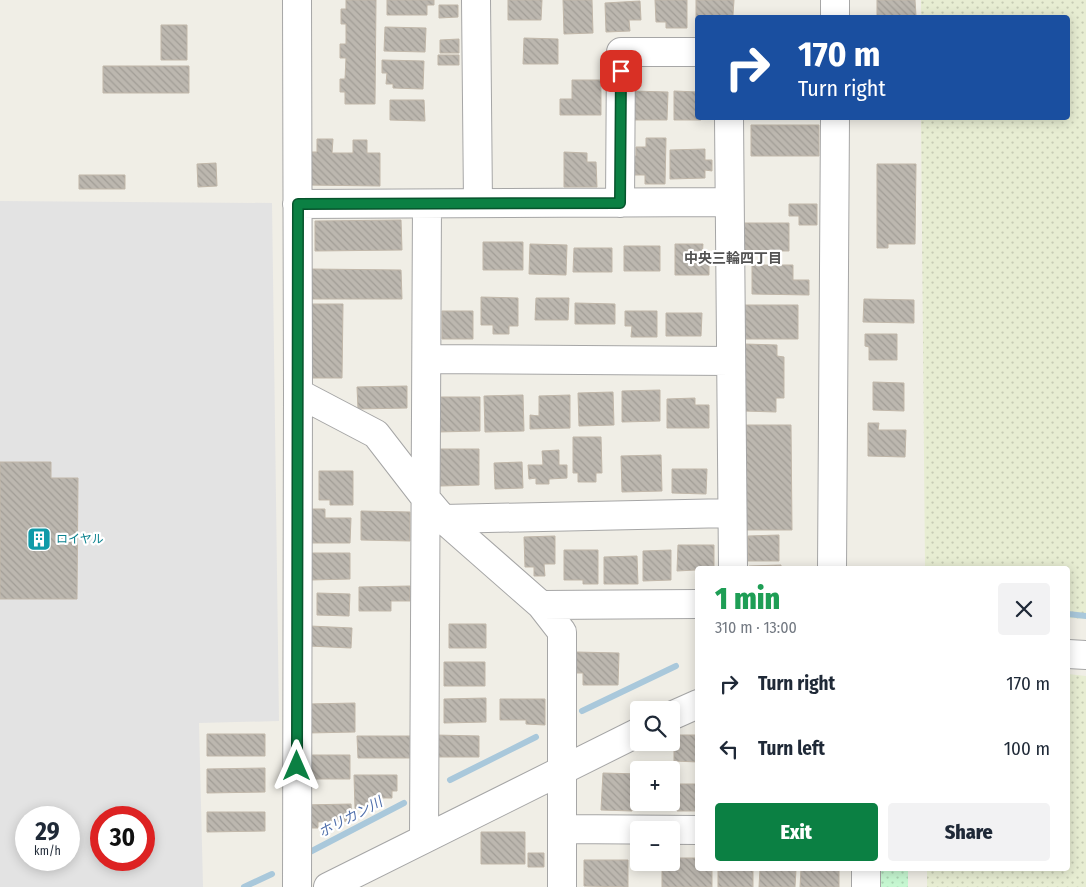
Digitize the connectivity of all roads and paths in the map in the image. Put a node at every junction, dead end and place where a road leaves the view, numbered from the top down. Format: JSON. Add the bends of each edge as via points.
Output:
{"nodes":[{"id":1,"x":297,"y":0,"type":"edge"},
{"id":2,"x":476,"y":0,"type":"edge"},
{"id":3,"x":835,"y":0,"type":"edge"},
{"id":4,"x":835,"y":15,"type":"edge"},
{"id":5,"x":695,"y":52,"type":"edge"},
{"id":6,"x":729,"y":120,"type":"edge"},
{"id":7,"x":835,"y":120,"type":"edge"},
{"id":8,"x":729,"y":202,"type":"junction"},
{"id":9,"x":478,"y":203,"type":"junction"},
{"id":10,"x":620,"y":203,"type":"junction"},
{"id":11,"x":298,"y":204,"type":"junction"},
{"id":12,"x":427,"y":204,"type":"junction"},
{"id":13,"x":427,"y":359,"type":"junction"},
{"id":14,"x":730,"y":361,"type":"junction"},
{"id":15,"x":298,"y":393,"type":"junction"},
{"id":16,"x":435,"y":509,"type":"junction"},
{"id":17,"x":732,"y":513,"type":"junction"},
{"id":18,"x":732,"y":566,"type":"edge"},
{"id":19,"x":832,"y":566,"type":"edge"},
{"id":20,"x":695,"y":604,"type":"edge"},
{"id":21,"x":541,"y":605,"type":"junction"},
{"id":22,"x":1070,"y":654,"type":"edge"},
{"id":23,"x":1086,"y":655,"type":"edge"},
{"id":24,"x":695,"y":705,"type":"edge"},
{"id":25,"x":680,"y":712,"type":"edge"},
{"id":26,"x":630,"y":736,"type":"edge"},
{"id":27,"x":563,"y":769,"type":"junction"},
{"id":28,"x":562,"y":829,"type":"junction"},
{"id":29,"x":695,"y":830,"type":"edge"},
{"id":30,"x":424,"y":839,"type":"junction"},
{"id":31,"x":866,"y":871,"type":"edge"},
{"id":32,"x":296,"y":887,"type":"edge"},
{"id":33,"x":328,"y":887,"type":"edge"},
{"id":34,"x":562,"y":887,"type":"edge"},
{"id":35,"x":866,"y":887,"type":"edge"}],
"edges":[{"from":1,"to":11,"type":"street"},
{"from":2,"to":9,"type":"street"},
{"from":3,"to":4,"type":"street"},
{"from":5,"to":10,"type":"street","via":[[621,52]]},
{"from":6,"to":8,"type":"street"},
{"from":7,"to":19,"type":"street"},
{"from":8,"to":10,"type":"street"},
{"from":8,"to":14,"type":"street"},
{"from":9,"to":10,"type":"street"},
{"from":9,"to":12,"type":"street"},
{"from":11,"to":12,"type":"street"},
{"from":11,"to":15,"type":"street"},
{"from":12,"to":13,"type":"street"},
{"from":13,"to":14,"type":"street"},
{"from":13,"to":16,"type":"street"},
{"from":14,"to":17,"type":"street"},
{"from":15,"to":16,"type":"street","via":[[376,434]]},
{"from":15,"to":32,"type":"street"},
{"from":16,"to":17,"type":"street"},
{"from":16,"to":21,"type":"street"},
{"from":16,"to":30,"type":"street"},
{"from":17,"to":18,"type":"street"},
{"from":20,"to":21,"type":"street"},
{"from":21,"to":27,"type":"street","via":[[562,632]]},
{"from":22,"to":23,"type":"street"},
{"from":24,"to":25,"type":"street"},
{"from":26,"to":27,"type":"street"},
{"from":27,"to":28,"type":"street"},
{"from":27,"to":30,"type":"street"},
{"from":28,"to":29,"type":"street"},
{"from":28,"to":34,"type":"street"},
{"from":30,"to":33,"type":"street"},
{"from":31,"to":35,"type":"street"}]}
